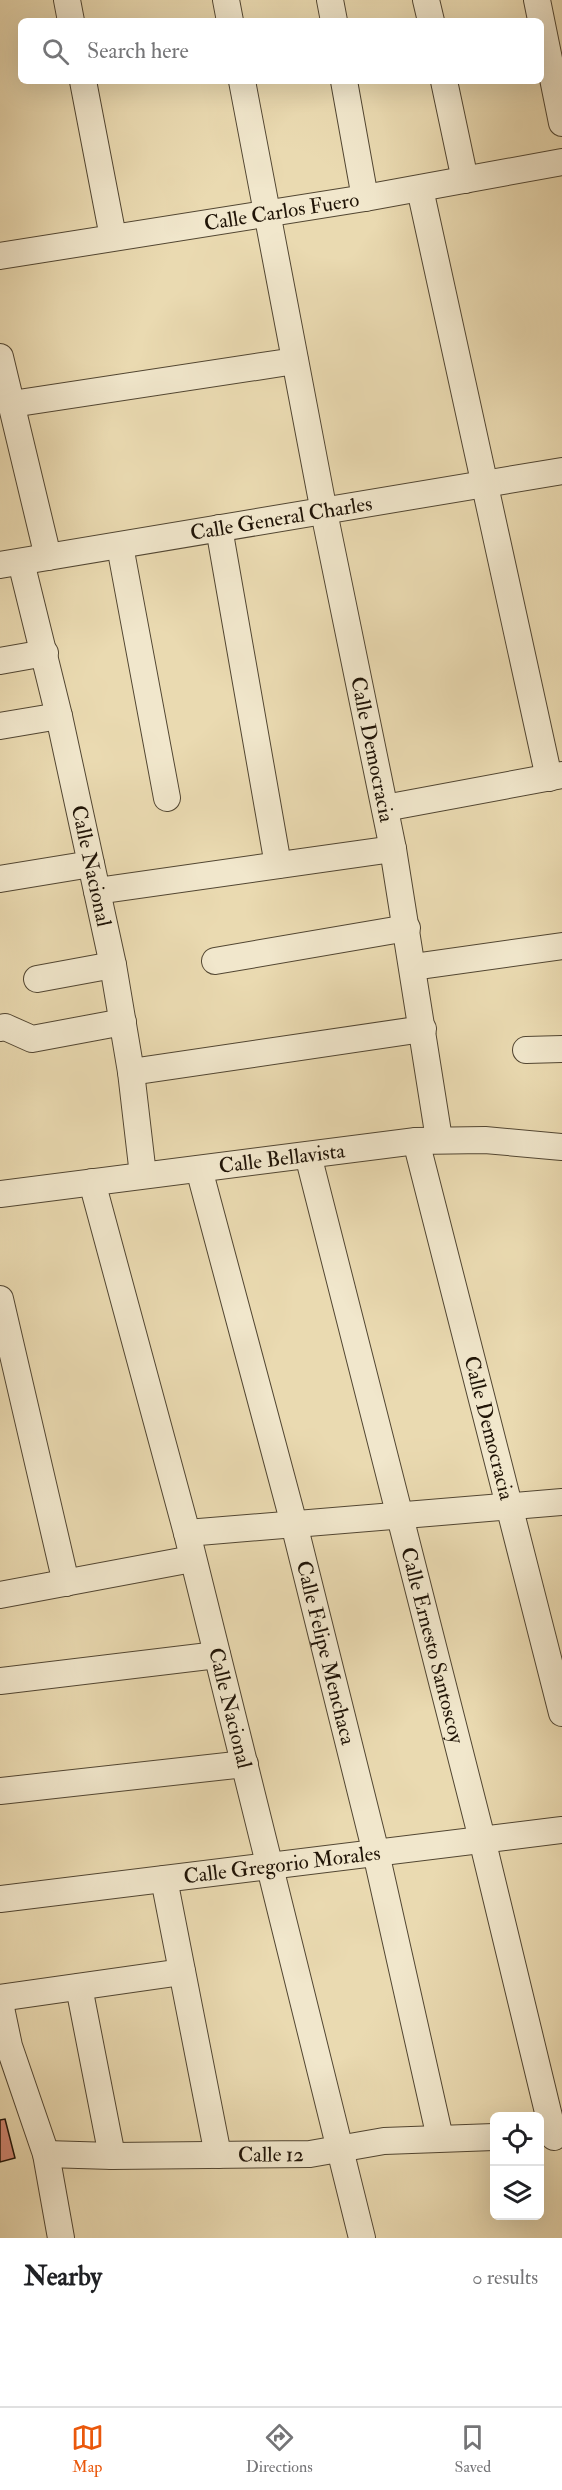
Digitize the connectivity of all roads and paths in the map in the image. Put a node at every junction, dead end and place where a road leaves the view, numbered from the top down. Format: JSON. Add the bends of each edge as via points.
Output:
{"nodes":[{"id":1,"x":67,"y":0,"type":"edge"},
{"id":2,"x":226,"y":0,"type":"edge"},
{"id":3,"x":330,"y":0,"type":"edge"},
{"id":4,"x":426,"y":0,"type":"edge"},
{"id":5,"x":537,"y":0,"type":"edge"},
{"id":6,"x":70,"y":18,"type":"edge"},
{"id":7,"x":229,"y":18,"type":"edge"},
{"id":8,"x":333,"y":18,"type":"edge"},
{"id":9,"x":430,"y":18,"type":"edge"},
{"id":10,"x":541,"y":18,"type":"edge"},
{"id":11,"x":544,"y":34,"type":"edge"},
{"id":12,"x":83,"y":84,"type":"edge"},
{"id":13,"x":243,"y":84,"type":"edge"},
{"id":14,"x":345,"y":84,"type":"edge"},
{"id":15,"x":445,"y":84,"type":"edge"},
{"id":16,"x":562,"y":123,"type":"edge"},
{"id":17,"x":562,"y":162,"type":"edge"},
{"id":18,"x":465,"y":180,"type":"junction"},
{"id":19,"x":420,"y":189,"type":"junction"},
{"id":20,"x":365,"y":198,"type":"junction"},
{"id":21,"x":267,"y":214,"type":"junction"},
{"id":22,"x":113,"y":237,"type":"junction"},
{"id":23,"x":0,"y":256,"type":"edge"},
{"id":24,"x":0,"y":357,"type":"edge"},
{"id":25,"x":295,"y":361,"type":"junction"},
{"id":26,"x":12,"y":404,"type":"junction"},
{"id":27,"x":562,"y":471,"type":"edge"},
{"id":28,"x":485,"y":484,"type":"junction"},
{"id":29,"x":324,"y":512,"type":"junction"},
{"id":30,"x":219,"y":528,"type":"junction"},
{"id":31,"x":120,"y":546,"type":"junction"},
{"id":32,"x":48,"y":557,"type":"junction"},
{"id":33,"x":10,"y":564,"type":"edge"},
{"id":34,"x":45,"y":653,"type":"junction"},
{"id":35,"x":0,"y":661,"type":"edge"},
{"id":36,"x":59,"y":716,"type":"junction"},
{"id":37,"x":0,"y":726,"type":"edge"},
{"id":38,"x":556,"y":776,"type":"edge"},
{"id":39,"x":167,"y":798,"type":"dead end"},
{"id":40,"x":385,"y":808,"type":"junction"},
{"id":41,"x":393,"y":849,"type":"junction"},
{"id":42,"x":91,"y":864,"type":"junction"},
{"id":43,"x":278,"y":865,"type":"junction"},
{"id":44,"x":0,"y":879,"type":"edge"},
{"id":45,"x":97,"y":891,"type":"junction"},
{"id":46,"x":407,"y":928,"type":"junction"},
{"id":47,"x":562,"y":946,"type":"edge"},
{"id":48,"x":215,"y":961,"type":"dead end"},
{"id":49,"x":113,"y":965,"type":"junction"},
{"id":50,"x":413,"y":967,"type":"junction"},
{"id":51,"x":37,"y":979,"type":"dead end"},
{"id":52,"x":123,"y":1022,"type":"junction"},
{"id":53,"x":3,"y":1027,"type":"edge"},
{"id":54,"x":423,"y":1029,"type":"junction"},
{"id":55,"x":562,"y":1049,"type":"edge"},
{"id":56,"x":526,"y":1050,"type":"dead end"},
{"id":57,"x":131,"y":1072,"type":"junction"},
{"id":58,"x":428,"y":1140,"type":"junction"},
{"id":59,"x":562,"y":1147,"type":"edge"},
{"id":60,"x":308,"y":1155,"type":"junction"},
{"id":61,"x":199,"y":1169,"type":"junction"},
{"id":62,"x":143,"y":1175,"type":"junction"},
{"id":63,"x":92,"y":1182,"type":"junction"},
{"id":64,"x":0,"y":1194,"type":"edge"},
{"id":65,"x":0,"y":1299,"type":"edge"},
{"id":66,"x":562,"y":1502,"type":"edge"},
{"id":67,"x":510,"y":1507,"type":"junction"},
{"id":68,"x":400,"y":1517,"type":"junction"},
{"id":69,"x":294,"y":1524,"type":"junction"},
{"id":70,"x":186,"y":1533,"type":"junction"},
{"id":71,"x":192,"y":1559,"type":"junction"},
{"id":72,"x":66,"y":1583,"type":"junction"},
{"id":73,"x":0,"y":1595,"type":"edge"},
{"id":74,"x":217,"y":1655,"type":"junction"},
{"id":75,"x":0,"y":1681,"type":"edge"},
{"id":76,"x":562,"y":1713,"type":"edge"},
{"id":77,"x":245,"y":1764,"type":"junction"},
{"id":78,"x":0,"y":1791,"type":"edge"},
{"id":79,"x":562,"y":1830,"type":"edge"},
{"id":80,"x":482,"y":1839,"type":"junction"},
{"id":81,"x":376,"y":1853,"type":"junction"},
{"id":82,"x":270,"y":1866,"type":"junction"},
{"id":83,"x":164,"y":1879,"type":"junction"},
{"id":84,"x":0,"y":1899,"type":"edge"},
{"id":85,"x":182,"y":1972,"type":"junction"},
{"id":86,"x":79,"y":1987,"type":"junction"},
{"id":87,"x":0,"y":1998,"type":"edge"},
{"id":88,"x":0,"y":2003,"type":"edge"},
{"id":89,"x":552,"y":2137,"type":"edge"},
{"id":90,"x":440,"y":2138,"type":"junction"},
{"id":91,"x":490,"y":2138,"type":"edge"},
{"id":92,"x":338,"y":2149,"type":"junction"},
{"id":93,"x":46,"y":2154,"type":"junction"},
{"id":94,"x":218,"y":2155,"type":"junction"},
{"id":95,"x":112,"y":2156,"type":"junction"},
{"id":96,"x":61,"y":2238,"type":"edge"},
{"id":97,"x":362,"y":2238,"type":"edge"}],
"edges":[{"from":1,"to":6,"type":"street"},
{"from":2,"to":7,"type":"street"},
{"from":3,"to":8,"type":"street"},
{"from":4,"to":9,"type":"street"},
{"from":5,"to":10,"type":"street"},
{"from":11,"to":16,"type":"street"},
{"from":12,"to":22,"type":"street"},
{"from":13,"to":21,"type":"street","name":"Calle Democracia"},
{"from":14,"to":20,"type":"street"},
{"from":15,"to":18,"type":"street"},
{"from":17,"to":18,"type":"street","name":"Calle Carlos Fuero"},
{"from":18,"to":19,"type":"street","name":"Calle Carlos Fuero"},
{"from":19,"to":20,"type":"street","name":"Calle Carlos Fuero"},
{"from":19,"to":28,"type":"street"},
{"from":20,"to":21,"type":"street","name":"Calle Carlos Fuero"},
{"from":21,"to":22,"type":"street","name":"Calle Carlos Fuero"},
{"from":21,"to":25,"type":"street","name":"Calle Democracia"},
{"from":22,"to":23,"type":"street","name":"Calle Carlos Fuero"},
{"from":24,"to":26,"type":"street"},
{"from":25,"to":26,"type":"street"},
{"from":25,"to":29,"type":"street","name":"Calle Democracia"},
{"from":26,"to":32,"type":"street"},
{"from":27,"to":28,"type":"street","name":"Calle General Charles"},
{"from":28,"to":29,"type":"street","name":"Calle General Charles"},
{"from":28,"to":38,"type":"street"},
{"from":29,"to":30,"type":"street","name":"Calle General Charles"},
{"from":29,"to":40,"type":"street","name":"Calle Democracia"},
{"from":30,"to":31,"type":"street","name":"Calle General Charles"},
{"from":30,"to":43,"type":"street"},
{"from":31,"to":32,"type":"street","name":"Calle General Charles"},
{"from":31,"to":39,"type":"street"},
{"from":32,"to":33,"type":"street","name":"Calle General Charles"},
{"from":33,"to":34,"type":"street","name":"Calle Nacional"},
{"from":34,"to":35,"type":"street"},
{"from":34,"to":36,"type":"street","name":"Calle Nacional"},
{"from":36,"to":37,"type":"street"},
{"from":36,"to":42,"type":"street","name":"Calle Nacional"},
{"from":38,"to":40,"type":"street"},
{"from":40,"to":41,"type":"street","name":"Calle Democracia"},
{"from":41,"to":43,"type":"street"},
{"from":41,"to":46,"type":"street","name":"Calle Democracia"},
{"from":42,"to":44,"type":"street"},
{"from":42,"to":45,"type":"street","name":"Calle Nacional"},
{"from":43,"to":45,"type":"street"},
{"from":45,"to":49,"type":"street","name":"Calle Nacional"},
{"from":46,"to":48,"type":"street"},
{"from":46,"to":50,"type":"street","name":"Calle Democracia"},
{"from":47,"to":50,"type":"street"},
{"from":49,"to":51,"type":"street"},
{"from":49,"to":52,"type":"street","name":"Calle Nacional"},
{"from":50,"to":54,"type":"street","name":"Calle Democracia"},
{"from":52,"to":53,"type":"street","via":[[32,1039]]},
{"from":52,"to":57,"type":"street","name":"Calle Nacional"},
{"from":54,"to":57,"type":"street"},
{"from":54,"to":58,"type":"street","name":"Calle Democracia"},
{"from":55,"to":56,"type":"street"},
{"from":57,"to":62,"type":"street","name":"Calle Nacional"},
{"from":58,"to":59,"type":"street","name":"Calle Bellavista","via":[[486,1140]]},
{"from":58,"to":60,"type":"street","name":"Calle Bellavista"},
{"from":58,"to":67,"type":"street","name":"Calle Democracia"},
{"from":60,"to":61,"type":"street","name":"Calle Bellavista"},
{"from":60,"to":68,"type":"street","name":"Calle Ernesto Santoscoy"},
{"from":61,"to":62,"type":"street","name":"Calle Bellavista"},
{"from":61,"to":69,"type":"street","name":"Calle Felipe Menchaca"},
{"from":62,"to":63,"type":"street","name":"Calle Bellavista"},
{"from":63,"to":64,"type":"street","name":"Calle Bellavista"},
{"from":63,"to":70,"type":"street","name":"Calle Nacional"},
{"from":65,"to":72,"type":"street"},
{"from":66,"to":67,"type":"street"},
{"from":67,"to":68,"type":"street"},
{"from":67,"to":76,"type":"street","name":"Calle Democracia"},
{"from":68,"to":69,"type":"street"},
{"from":68,"to":80,"type":"street","name":"Calle Ernesto Santoscoy"},
{"from":69,"to":70,"type":"street"},
{"from":69,"to":81,"type":"street","name":"Calle Felipe Menchaca"},
{"from":70,"to":71,"type":"street","name":"Calle Nacional"},
{"from":71,"to":72,"type":"street"},
{"from":71,"to":74,"type":"street","name":"Calle Nacional"},
{"from":72,"to":73,"type":"street"},
{"from":74,"to":75,"type":"street"},
{"from":74,"to":77,"type":"street","name":"Calle Nacional"},
{"from":77,"to":78,"type":"street"},
{"from":77,"to":82,"type":"street","name":"Calle Nacional"},
{"from":79,"to":80,"type":"street","name":"Calle Gregorio Morales"},
{"from":80,"to":81,"type":"street","name":"Calle Gregorio Morales"},
{"from":80,"to":89,"type":"street","name":"Calle Ernesto Santoscoy"},
{"from":81,"to":82,"type":"street","name":"Calle Gregorio Morales"},
{"from":81,"to":90,"type":"street","name":"Calle Felipe Menchaca"},
{"from":82,"to":83,"type":"street","name":"Calle Gregorio Morales"},
{"from":82,"to":92,"type":"street","name":"Calle Nacional"},
{"from":83,"to":84,"type":"street","name":"Calle Gregorio Morales"},
{"from":83,"to":85,"type":"street"},
{"from":85,"to":86,"type":"street"},
{"from":85,"to":94,"type":"street"},
{"from":86,"to":87,"type":"street"},
{"from":86,"to":95,"type":"street"},
{"from":88,"to":93,"type":"street","via":[[9,2046]]},
{"from":90,"to":91,"type":"street","name":"Calle 12"},
{"from":90,"to":92,"type":"street","name":"Calle 12","via":[[384,2141]]},
{"from":92,"to":94,"type":"street","name":"Calle 12","via":[[310,2154]]},
{"from":92,"to":97,"type":"street","name":"Calle Nacional"},
{"from":93,"to":95,"type":"street","name":"Calle 12"},
{"from":93,"to":96,"type":"street"},
{"from":94,"to":95,"type":"street","name":"Calle 12"}]}
